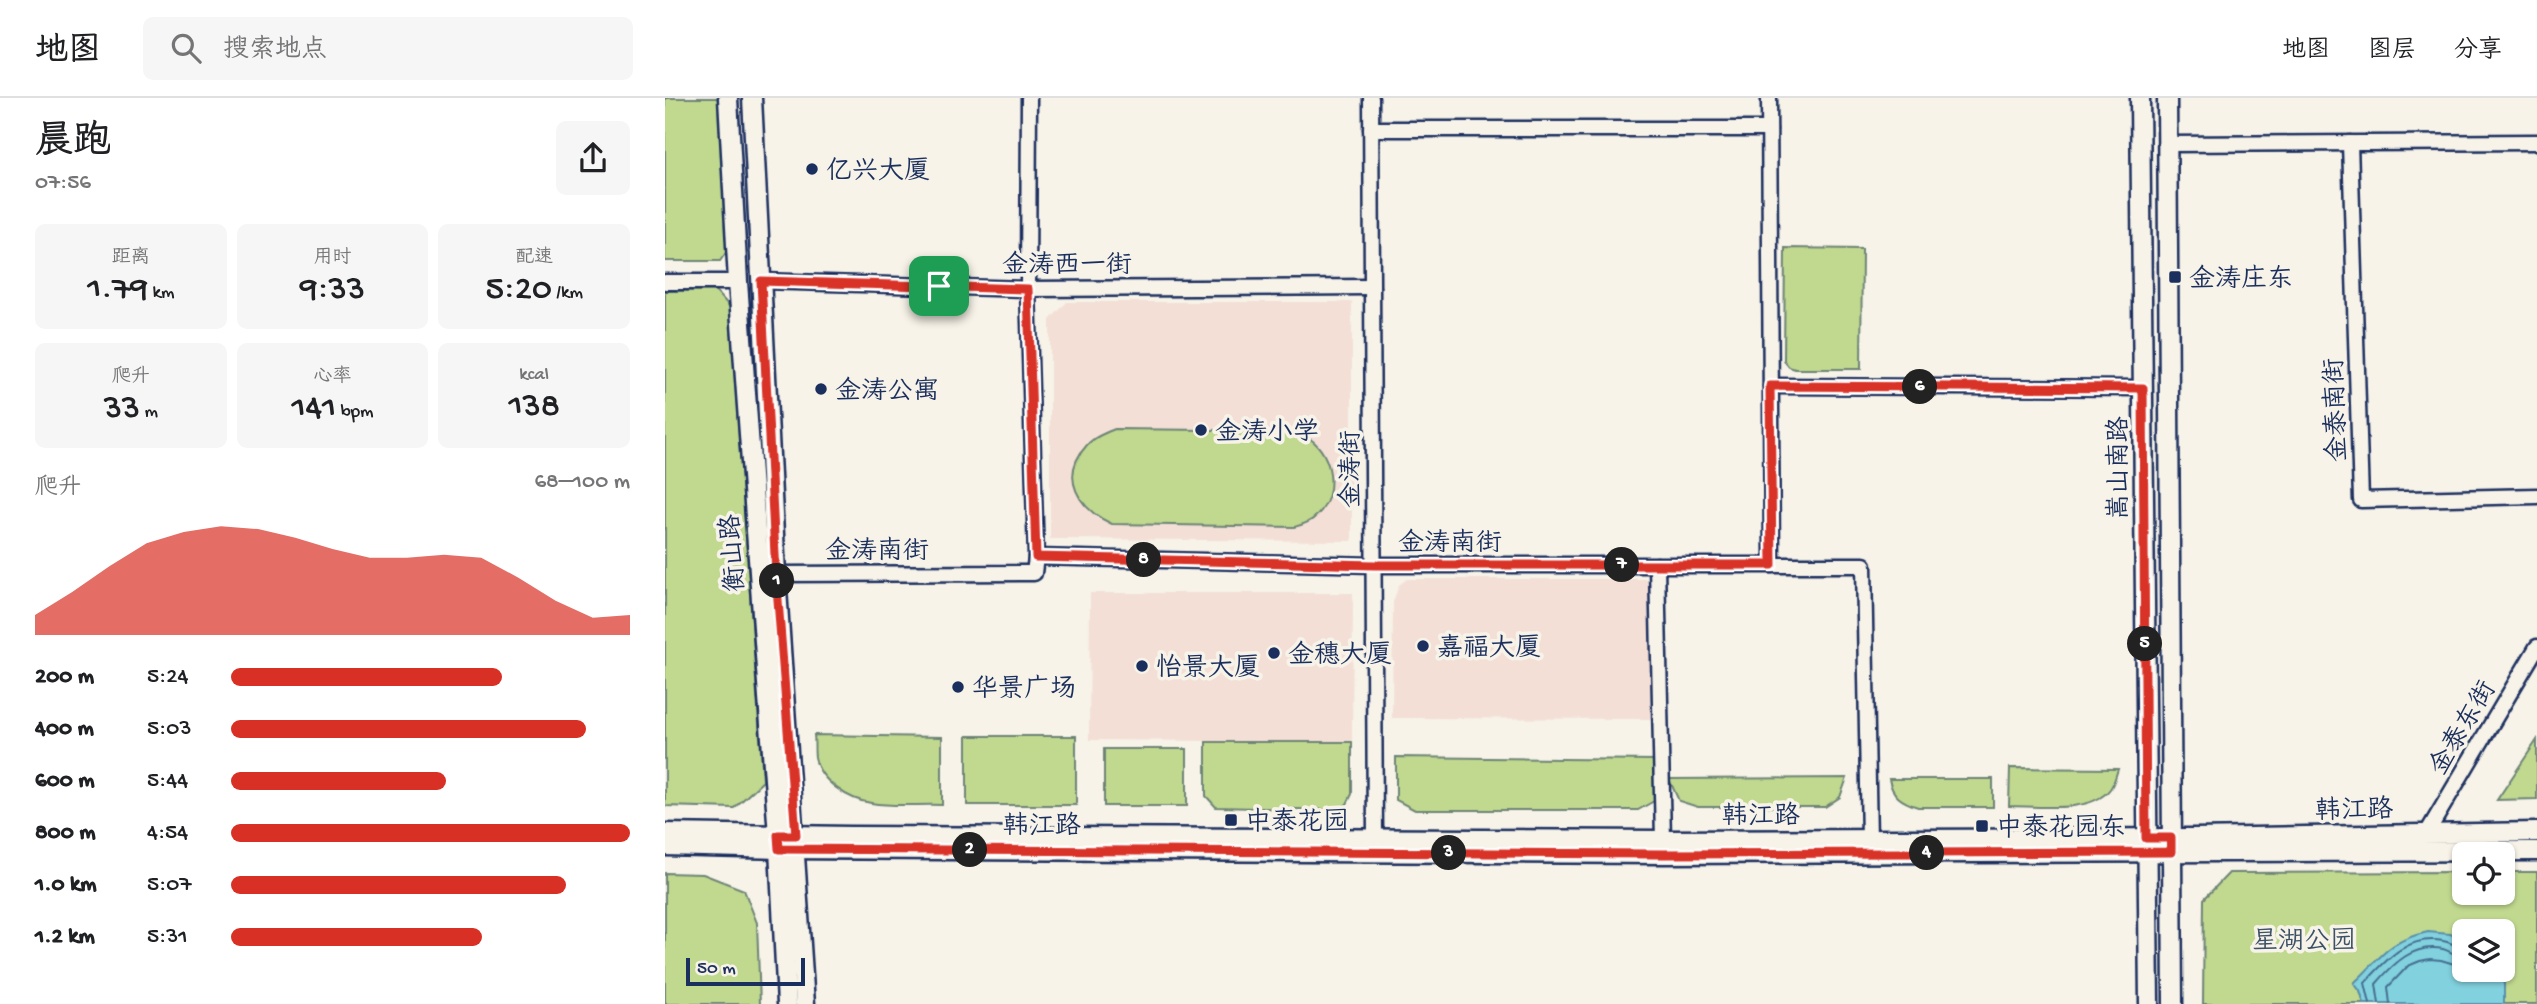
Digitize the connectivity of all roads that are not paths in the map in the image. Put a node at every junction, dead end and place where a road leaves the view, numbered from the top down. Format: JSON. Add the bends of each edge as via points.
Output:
{"nodes":[{"id":1,"x":728,"y":98,"type":"edge"},
{"id":2,"x":752,"y":98,"type":"edge"},
{"id":3,"x":1029,"y":98,"type":"edge"},
{"id":4,"x":1371,"y":98,"type":"edge"},
{"id":5,"x":1769,"y":98,"type":"edge"},
{"id":6,"x":2140,"y":98,"type":"edge"},
{"id":7,"x":2167,"y":98,"type":"edge"},
{"id":8,"x":1371,"y":129,"type":"junction"},
{"id":9,"x":1769,"y":129,"type":"junction"},
{"id":10,"x":2537,"y":142,"type":"edge"},
{"id":11,"x":2350,"y":143,"type":"junction"},
{"id":12,"x":2167,"y":144,"type":"junction"},
{"id":13,"x":761,"y":281,"type":"junction"},
{"id":14,"x":665,"y":282,"type":"edge"},
{"id":15,"x":738,"y":282,"type":"junction"},
{"id":16,"x":1373,"y":287,"type":"junction"},
{"id":17,"x":1028,"y":289,"type":"junction"},
{"id":18,"x":1770,"y":386,"type":"junction"},
{"id":19,"x":2143,"y":388,"type":"junction"},
{"id":20,"x":2537,"y":496,"type":"edge"},
{"id":21,"x":1036,"y":557,"type":"junction"},
{"id":22,"x":1374,"y":565,"type":"junction"},
{"id":23,"x":1657,"y":565,"type":"junction"},
{"id":24,"x":1772,"y":565,"type":"junction"},
{"id":25,"x":776,"y":574,"type":"junction"},
{"id":26,"x":2537,"y":647,"type":"edge"},
{"id":27,"x":2537,"y":832,"type":"edge"},
{"id":28,"x":2427,"y":833,"type":"junction"},
{"id":29,"x":667,"y":839,"type":"edge"},
{"id":30,"x":1869,"y":839,"type":"junction"},
{"id":31,"x":1663,"y":840,"type":"junction"},
{"id":32,"x":787,"y":842,"type":"junction"},
{"id":33,"x":2146,"y":845,"type":"junction"},
{"id":34,"x":2171,"y":845,"type":"junction"},
{"id":35,"x":1376,"y":846,"type":"junction"},
{"id":36,"x":2537,"y":851,"type":"edge"},
{"id":37,"x":787,"y":1004,"type":"edge"},
{"id":38,"x":805,"y":1004,"type":"edge"},
{"id":39,"x":2149,"y":1004,"type":"edge"},
{"id":40,"x":2172,"y":1004,"type":"edge"}],
"edges":[{"from":1,"to":15,"type":"street","name":"衡山路"},
{"from":2,"to":13,"type":"street","name":"衡山路"},
{"from":3,"to":17,"type":"street"},
{"from":4,"to":8,"type":"street","name":"金涛街"},
{"from":5,"to":9,"type":"street"},
{"from":6,"to":19,"type":"street","name":"嵩山南路"},
{"from":7,"to":12,"type":"street"},
{"from":8,"to":9,"type":"street"},
{"from":8,"to":16,"type":"street","name":"金涛街"},
{"from":9,"to":18,"type":"street"},
{"from":10,"to":11,"type":"street"},
{"from":11,"to":12,"type":"street"},
{"from":11,"to":20,"type":"street","name":"金泰南街","via":[[2361,500]]},
{"from":12,"to":34,"type":"street"},
{"from":13,"to":17,"type":"street","name":"金涛西一街"},
{"from":13,"to":25,"type":"street","name":"衡山路"},
{"from":14,"to":15,"type":"street"},
{"from":15,"to":32,"type":"street","name":"衡山路"},
{"from":16,"to":17,"type":"street","name":"金涛西一街"},
{"from":16,"to":22,"type":"street","name":"金涛街"},
{"from":17,"to":21,"type":"street"},
{"from":18,"to":19,"type":"street"},
{"from":18,"to":24,"type":"street"},
{"from":19,"to":33,"type":"street","name":"嵩山南路"},
{"from":21,"to":22,"type":"street","name":"金涛南街"},
{"from":21,"to":25,"type":"street","name":"金涛南街","via":[[1034,573]]},
{"from":22,"to":23,"type":"street","name":"金涛南街"},
{"from":22,"to":35,"type":"street","name":"金涛街"},
{"from":23,"to":24,"type":"street","name":"金涛南街"},
{"from":23,"to":31,"type":"street"},
{"from":24,"to":30,"type":"street","name":"金涛南街","via":[[1864,565]]},
{"from":25,"to":32,"type":"street","name":"衡山路"},
{"from":26,"to":28,"type":"street","name":"金泰东街"},
{"from":27,"to":28,"type":"street","name":"韩江路"},
{"from":28,"to":34,"type":"street","name":"韩江路"},
{"from":29,"to":32,"type":"street","name":"韩江路"},
{"from":30,"to":31,"type":"street","name":"韩江路"},
{"from":30,"to":33,"type":"street","name":"韩江路"},
{"from":31,"to":35,"type":"street","name":"韩江路"},
{"from":32,"to":35,"type":"street","name":"韩江路"},
{"from":32,"to":37,"type":"street","name":"衡山路"},
{"from":32,"to":38,"type":"street","name":"衡山路"},
{"from":33,"to":34,"type":"street","name":"韩江路"},
{"from":33,"to":35,"type":"street","name":"韩江路"},
{"from":33,"to":39,"type":"street","name":"嵩山南路"},
{"from":34,"to":36,"type":"street","name":"韩江路"},
{"from":34,"to":40,"type":"street"}]}
